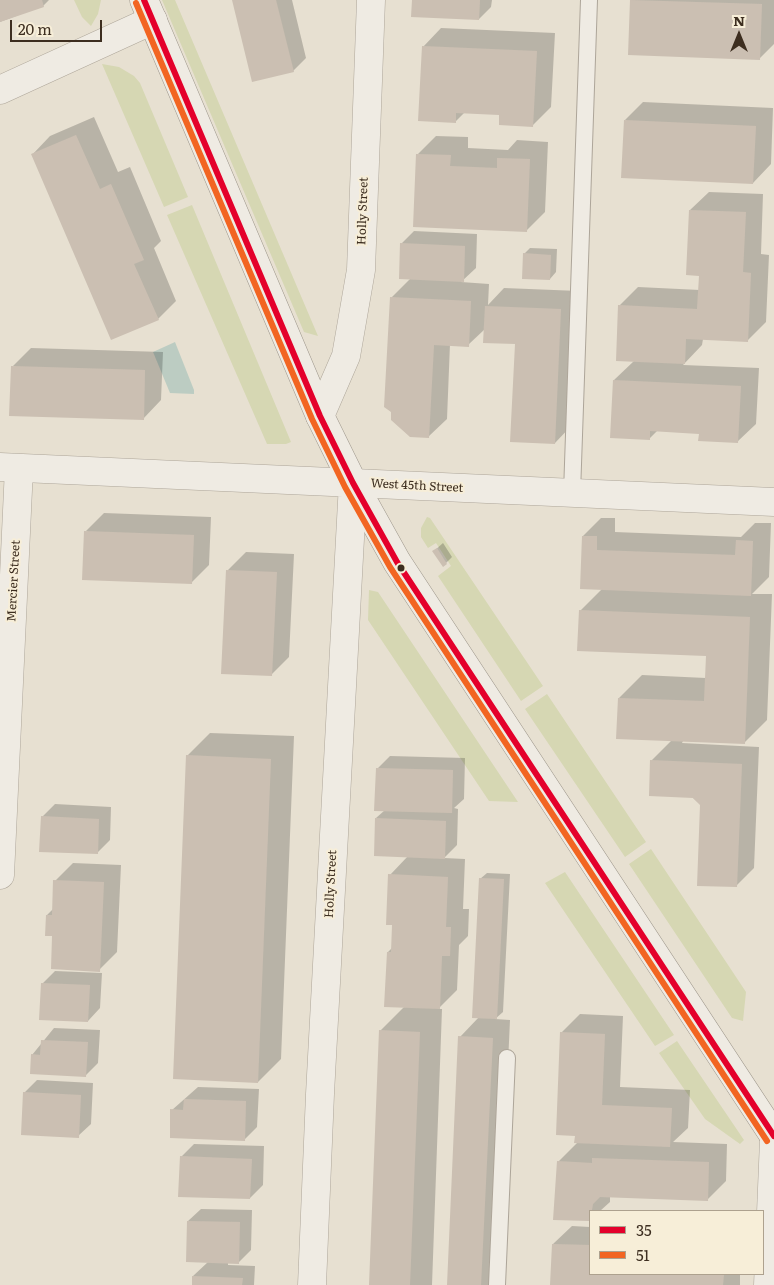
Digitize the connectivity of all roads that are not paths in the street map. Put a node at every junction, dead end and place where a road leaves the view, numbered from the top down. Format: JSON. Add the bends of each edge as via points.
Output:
{"nodes":[{"id":1,"x":371,"y":0,"type":"edge"},
{"id":2,"x":589,"y":0,"type":"edge"},
{"id":3,"x":148,"y":10,"type":"edge"},
{"id":4,"x":0,"y":90,"type":"edge"},
{"id":5,"x":320,"y":416,"type":"junction"},
{"id":6,"x":9,"y":467,"type":"edge"},
{"id":7,"x":353,"y":483,"type":"junction"},
{"id":8,"x":572,"y":493,"type":"junction"},
{"id":9,"x":774,"y":502,"type":"edge"},
{"id":10,"x":0,"y":875,"type":"edge"},
{"id":11,"x":507,"y":1058,"type":"dead end"},
{"id":12,"x":774,"y":1136,"type":"edge"},
{"id":13,"x":774,"y":1140,"type":"edge"},
{"id":14,"x":312,"y":1285,"type":"edge"},
{"id":15,"x":497,"y":1285,"type":"edge"},
{"id":16,"x":768,"y":1285,"type":"edge"}],
"edges":[{"from":1,"to":5,"type":"street","name":"Holly Street","via":[[361,270],[346,356]]},
{"from":2,"to":8,"type":"lane"},
{"from":3,"to":4,"type":"street"},
{"from":3,"to":5,"type":"street"},
{"from":5,"to":7,"type":"street"},
{"from":6,"to":7,"type":"street","name":"West 45th Street"},
{"from":6,"to":10,"type":"street","name":"Mercier Street"},
{"from":7,"to":8,"type":"street","name":"West 45th Street"},
{"from":7,"to":12,"type":"street","via":[[397,562]]},
{"from":7,"to":14,"type":"street","name":"Holly Street"},
{"from":8,"to":9,"type":"street","name":"West 45th Street"},
{"from":11,"to":15,"type":"lane"},
{"from":13,"to":16,"type":"street"}]}
